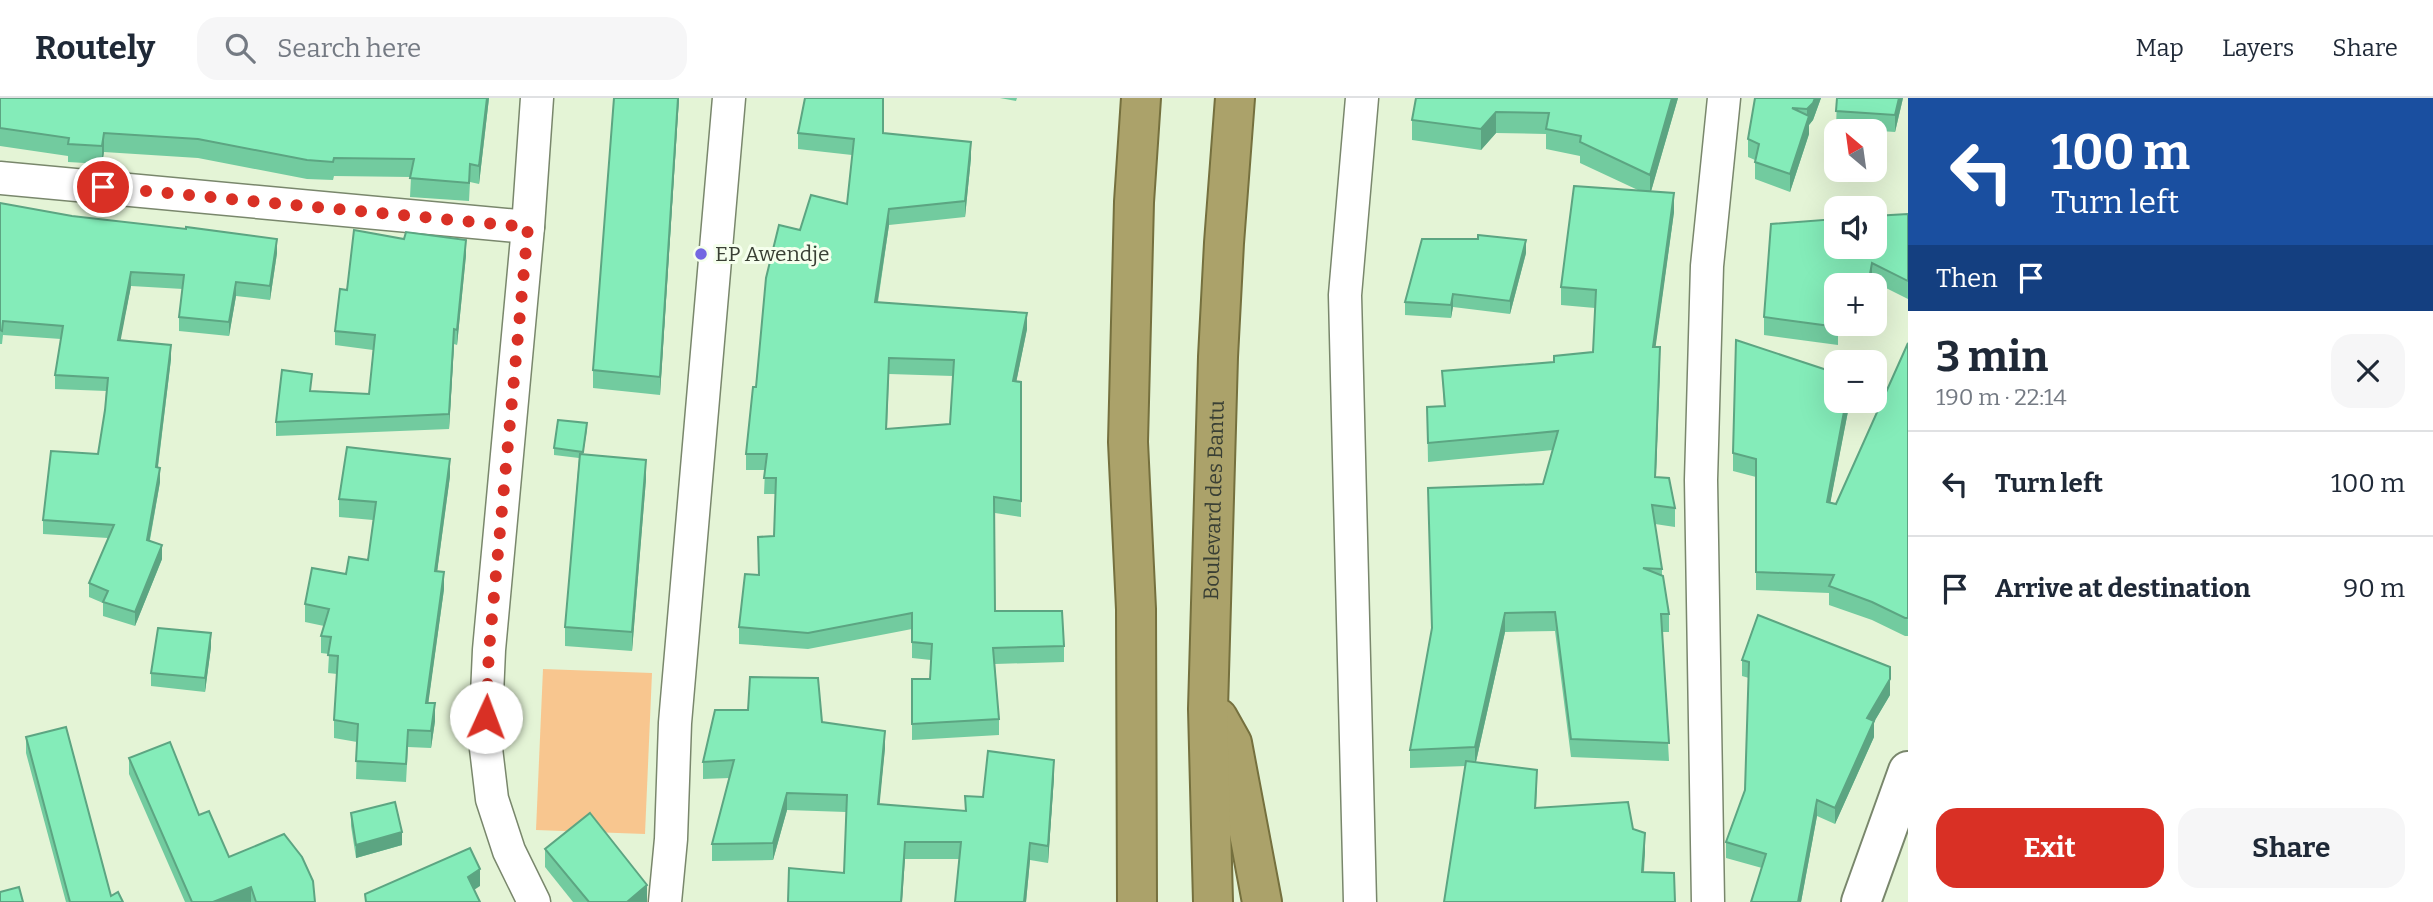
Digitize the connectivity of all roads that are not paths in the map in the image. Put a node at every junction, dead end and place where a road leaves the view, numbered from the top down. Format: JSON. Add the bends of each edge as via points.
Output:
{"nodes":[{"id":1,"x":537,"y":98,"type":"edge"},
{"id":2,"x":729,"y":98,"type":"edge"},
{"id":3,"x":1141,"y":98,"type":"edge"},
{"id":4,"x":1235,"y":98,"type":"edge"},
{"id":5,"x":1362,"y":98,"type":"edge"},
{"id":6,"x":1724,"y":98,"type":"edge"},
{"id":7,"x":0,"y":178,"type":"edge"},
{"id":8,"x":528,"y":227,"type":"junction"},
{"id":9,"x":1208,"y":709,"type":"junction"},
{"id":10,"x":1908,"y":771,"type":"edge"},
{"id":11,"x":534,"y":902,"type":"edge"},
{"id":12,"x":665,"y":902,"type":"edge"},
{"id":13,"x":1137,"y":902,"type":"edge"},
{"id":14,"x":1213,"y":902,"type":"edge"},
{"id":15,"x":1262,"y":902,"type":"edge"},
{"id":16,"x":1360,"y":902,"type":"edge"},
{"id":17,"x":1708,"y":902,"type":"edge"},
{"id":18,"x":1861,"y":902,"type":"edge"}],
"edges":[{"from":1,"to":8,"type":"street"},
{"from":2,"to":12,"type":"street","via":[[675,723]]},
{"from":3,"to":13,"type":"highway","via":[[1128,442],[1136,609]]},
{"from":4,"to":9,"type":"highway","name":"Boulevard des Bantu","via":[[1218,357]]},
{"from":5,"to":16,"type":"street","via":[[1345,295]]},
{"from":6,"to":17,"type":"street","via":[[1707,266],[1702,480]]},
{"from":7,"to":8,"type":"street"},
{"from":8,"to":11,"type":"street","via":[[490,637],[485,740],[492,799],[509,851]]},
{"from":9,"to":14,"type":"highway","name":"Boulevard des Bantu"},
{"from":9,"to":15,"type":"highway","via":[[1232,743]]},
{"from":10,"to":18,"type":"main road"}]}
